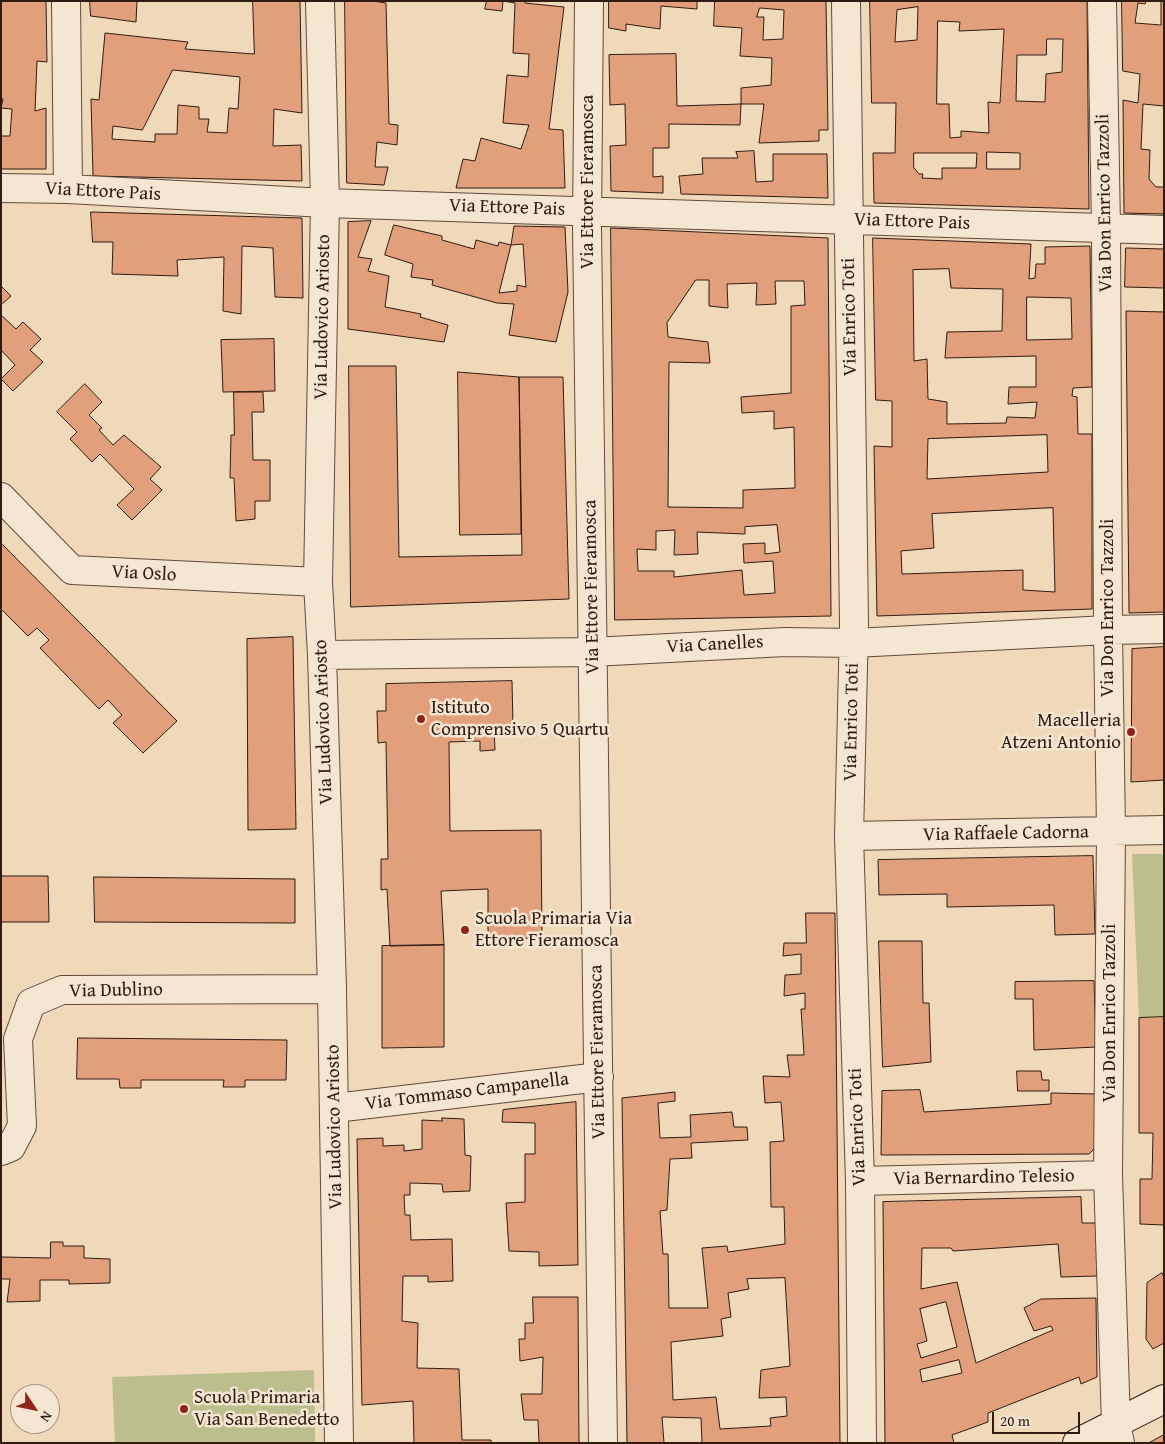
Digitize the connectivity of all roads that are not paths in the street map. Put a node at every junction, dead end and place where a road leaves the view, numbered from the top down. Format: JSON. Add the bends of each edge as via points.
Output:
{"nodes":[{"id":1,"x":66,"y":1,"type":"edge"},
{"id":2,"x":320,"y":1,"type":"edge"},
{"id":3,"x":590,"y":1,"type":"edge"},
{"id":4,"x":846,"y":1,"type":"edge"},
{"id":5,"x":1102,"y":1,"type":"edge"},
{"id":6,"x":1,"y":188,"type":"edge"},
{"id":7,"x":68,"y":189,"type":"junction"},
{"id":8,"x":325,"y":203,"type":"junction"},
{"id":9,"x":587,"y":210,"type":"junction"},
{"id":10,"x":849,"y":220,"type":"junction"},
{"id":11,"x":1106,"y":228,"type":"junction"},
{"id":12,"x":1164,"y":230,"type":"edge"},
{"id":13,"x":1,"y":497,"type":"edge"},
{"id":14,"x":318,"y":582,"type":"junction"},
{"id":15,"x":1164,"y":629,"type":"edge"},
{"id":16,"x":1108,"y":630,"type":"junction"},
{"id":17,"x":854,"y":643,"type":"junction"},
{"id":18,"x":592,"y":652,"type":"junction"},
{"id":19,"x":322,"y":655,"type":"junction"},
{"id":20,"x":1164,"y":830,"type":"edge"},
{"id":21,"x":1111,"y":832,"type":"junction"},
{"id":22,"x":849,"y":836,"type":"junction"},
{"id":23,"x":332,"y":989,"type":"junction"},
{"id":24,"x":599,"y":1077,"type":"junction"},
{"id":25,"x":334,"y":1108,"type":"junction"},
{"id":26,"x":1,"y":1151,"type":"edge"},
{"id":27,"x":1108,"y":1175,"type":"junction"},
{"id":28,"x":860,"y":1181,"type":"junction"},
{"id":29,"x":1164,"y":1399,"type":"edge"},
{"id":30,"x":1118,"y":1433,"type":"edge"},
{"id":31,"x":339,"y":1443,"type":"edge"},
{"id":32,"x":603,"y":1443,"type":"edge"},
{"id":33,"x":862,"y":1443,"type":"edge"},
{"id":34,"x":1077,"y":1443,"type":"edge"}],
"edges":[{"from":1,"to":7,"type":"street"},
{"from":2,"to":8,"type":"street","name":"Via Ludovico Ariosto"},
{"from":3,"to":9,"type":"street","name":"Via Ettore Fieramosca"},
{"from":4,"to":10,"type":"street","name":"Via Enrico Toti"},
{"from":5,"to":11,"type":"street","name":"Via Don Enrico Tazzoli"},
{"from":6,"to":7,"type":"street","name":"Via Ettore Pais"},
{"from":7,"to":8,"type":"street","name":"Via Ettore Pais"},
{"from":8,"to":9,"type":"street","name":"Via Ettore Pais"},
{"from":8,"to":14,"type":"street","name":"Via Ludovico Ariosto"},
{"from":9,"to":10,"type":"street","name":"Via Ettore Pais"},
{"from":9,"to":18,"type":"street","name":"Via Ettore Fieramosca"},
{"from":10,"to":11,"type":"street","name":"Via Ettore Pais"},
{"from":10,"to":17,"type":"street","name":"Via Enrico Toti"},
{"from":11,"to":12,"type":"street","name":"Via Ettore Pais"},
{"from":11,"to":16,"type":"street","name":"Via Don Enrico Tazzoli"},
{"from":13,"to":14,"type":"street","name":"Via Oslo","via":[[72,570]]},
{"from":14,"to":19,"type":"street","name":"Via Ludovico Ariosto"},
{"from":15,"to":16,"type":"street","name":"Via Canelles"},
{"from":16,"to":17,"type":"street","name":"Via Canelles"},
{"from":16,"to":21,"type":"street","name":"Via Don Enrico Tazzoli"},
{"from":17,"to":18,"type":"street","name":"Via Canelles","via":[[785,642]]},
{"from":17,"to":22,"type":"street","name":"Via Enrico Toti"},
{"from":18,"to":19,"type":"street","name":"Via Canelles"},
{"from":18,"to":24,"type":"street","name":"Via Ettore Fieramosca"},
{"from":19,"to":23,"type":"street","name":"Via Ludovico Ariosto"},
{"from":20,"to":21,"type":"street","name":"Via Raffaele Cadorna"},
{"from":21,"to":22,"type":"street","name":"Via Raffaele Cadorna"},
{"from":21,"to":27,"type":"street","name":"Via Don Enrico Tazzoli"},
{"from":22,"to":28,"type":"street","name":"Via Enrico Toti"},
{"from":23,"to":25,"type":"street","name":"Via Ludovico Ariosto"},
{"from":23,"to":26,"type":"street","name":"Via Dublino","via":[[62,990],[31,1003],[18,1039],[22,1126],[11,1147]]},
{"from":24,"to":25,"type":"street","name":"Via Tommaso Campanella"},
{"from":24,"to":32,"type":"street","name":"Via Ettore Fieramosca"},
{"from":25,"to":31,"type":"street","name":"Via Ludovico Ariosto"},
{"from":27,"to":28,"type":"street","name":"Via Bernardino Telesio"},
{"from":27,"to":30,"type":"street","name":"Via Don Enrico Tazzoli"},
{"from":28,"to":33,"type":"street","name":"Via Enrico Toti"},
{"from":29,"to":30,"type":"street"},
{"from":30,"to":34,"type":"street"}]}
